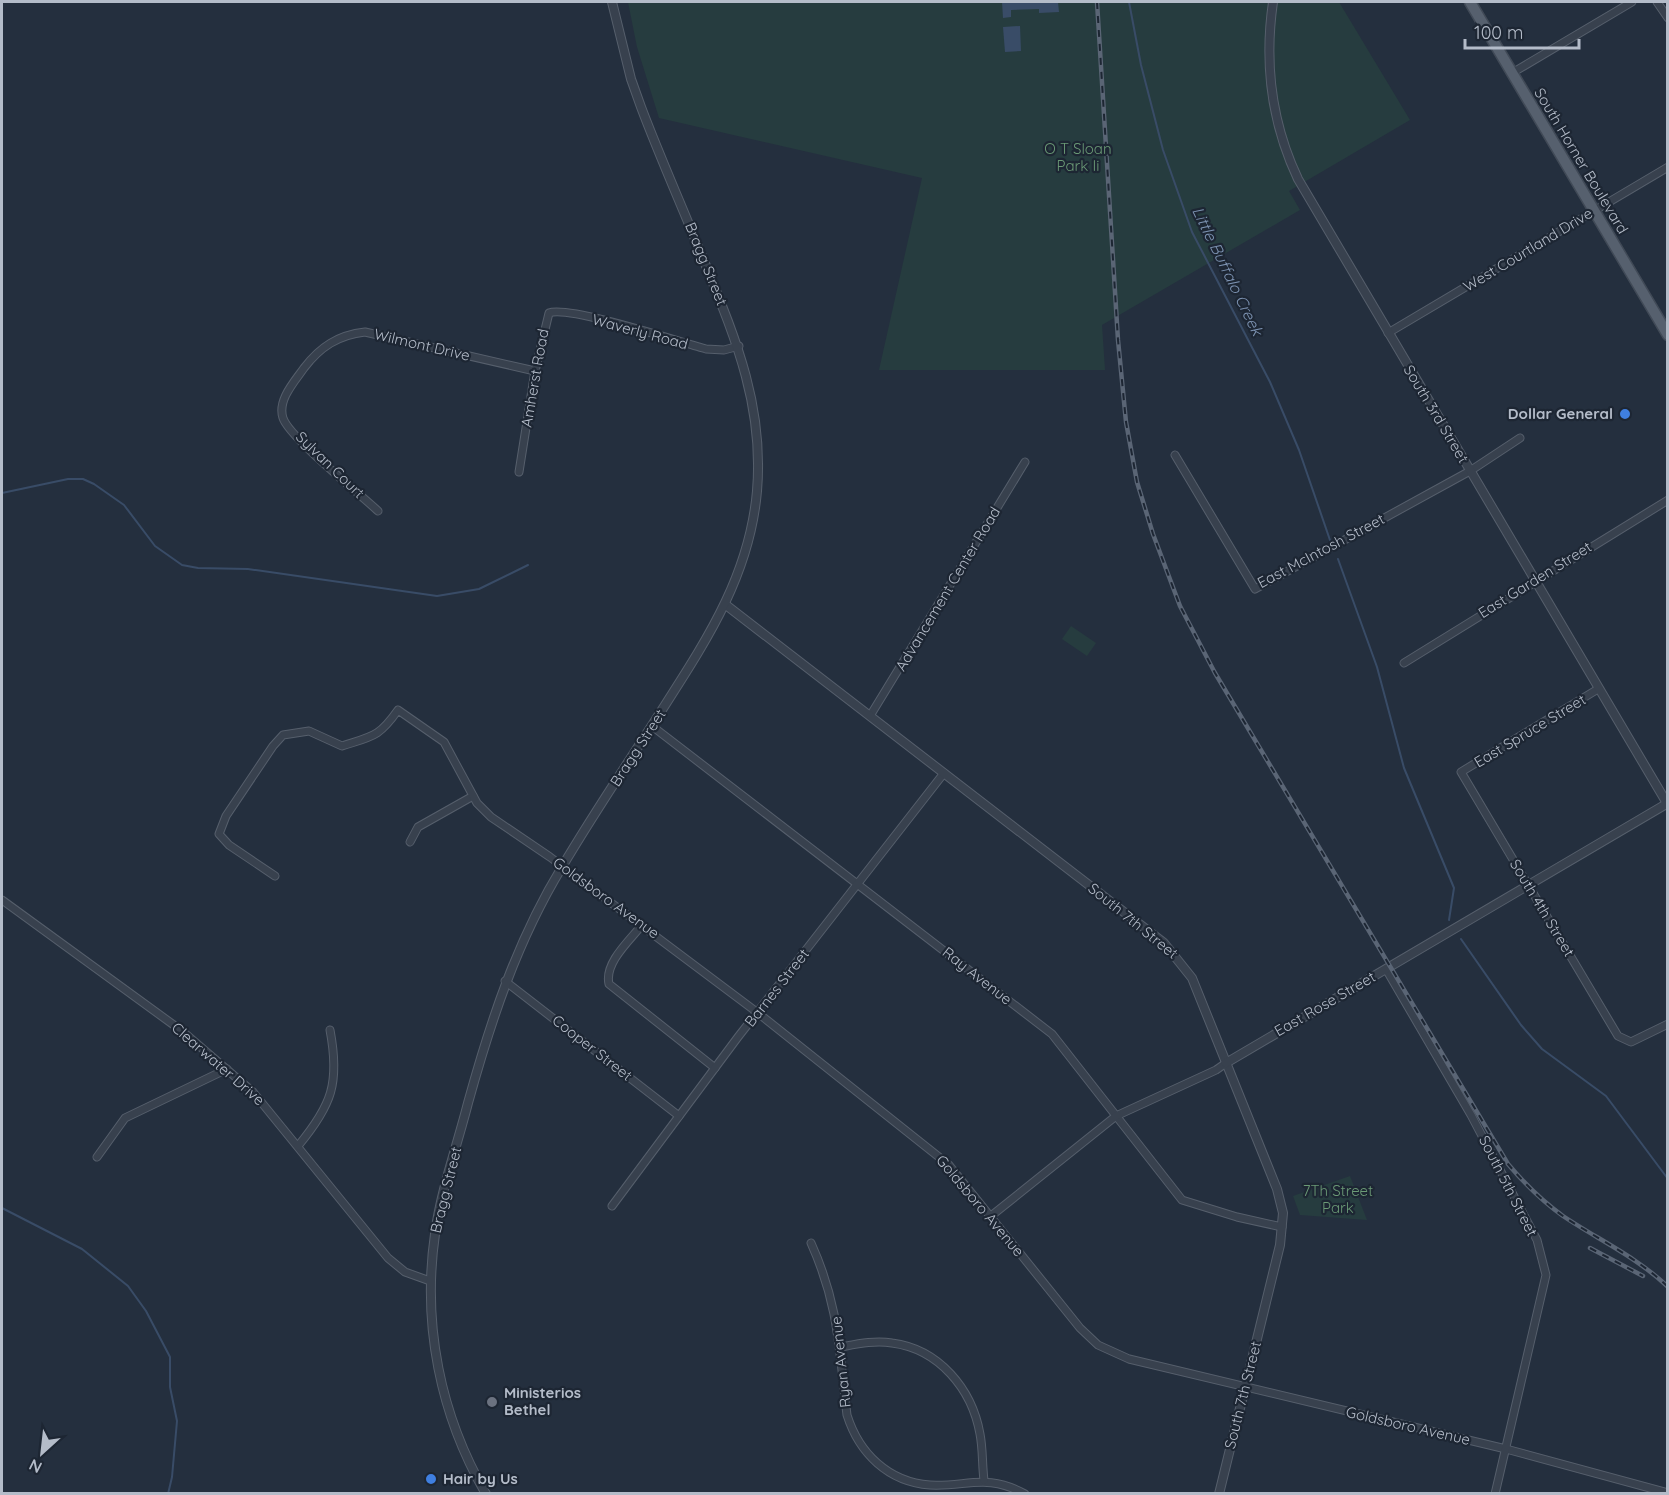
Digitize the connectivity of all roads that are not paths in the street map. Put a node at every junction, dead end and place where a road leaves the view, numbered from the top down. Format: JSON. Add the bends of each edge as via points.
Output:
{"nodes":[{"id":1,"x":612,"y":2,"type":"edge"},
{"id":2,"x":1273,"y":2,"type":"edge"},
{"id":3,"x":1470,"y":2,"type":"edge"},
{"id":4,"x":1632,"y":2,"type":"edge"},
{"id":5,"x":1658,"y":2,"type":"edge"},
{"id":6,"x":1668,"y":18,"type":"edge"},
{"id":7,"x":1512,"y":73,"type":"junction"},
{"id":8,"x":1668,"y":167,"type":"edge"},
{"id":9,"x":1593,"y":211,"type":"junction"},
{"id":10,"x":545,"y":321,"type":"joint"},
{"id":11,"x":1388,"y":333,"type":"junction"},
{"id":12,"x":1668,"y":335,"type":"edge"},
{"id":13,"x":739,"y":346,"type":"junction"},
{"id":14,"x":535,"y":371,"type":"junction"},
{"id":15,"x":283,"y":417,"type":"joint"},
{"id":16,"x":1520,"y":438,"type":"dead end"},
{"id":17,"x":1175,"y":455,"type":"dead end"},
{"id":18,"x":1025,"y":462,"type":"dead end"},
{"id":19,"x":1470,"y":471,"type":"junction"},
{"id":20,"x":519,"y":472,"type":"dead end"},
{"id":21,"x":1668,"y":500,"type":"edge"},
{"id":22,"x":378,"y":511,"type":"dead end"},
{"id":23,"x":1534,"y":580,"type":"junction"},
{"id":24,"x":726,"y":605,"type":"junction"},
{"id":25,"x":1404,"y":663,"type":"dead end"},
{"id":26,"x":1598,"y":689,"type":"junction"},
{"id":27,"x":870,"y":716,"type":"junction"},
{"id":28,"x":652,"y":726,"type":"junction"},
{"id":29,"x":1461,"y":772,"type":"joint"},
{"id":30,"x":944,"y":773,"type":"junction"},
{"id":31,"x":473,"y":796,"type":"junction"},
{"id":32,"x":1667,"y":804,"type":"edge"},
{"id":33,"x":410,"y":842,"type":"dead end"},
{"id":34,"x":562,"y":866,"type":"junction"},
{"id":35,"x":275,"y":876,"type":"dead end"},
{"id":36,"x":857,"y":885,"type":"junction"},
{"id":37,"x":1529,"y":885,"type":"junction"},
{"id":38,"x":2,"y":900,"type":"edge"},
{"id":39,"x":642,"y":925,"type":"junction"},
{"id":40,"x":1386,"y":969,"type":"junction"},
{"id":41,"x":505,"y":981,"type":"junction"},
{"id":42,"x":758,"y":1013,"type":"junction"},
{"id":43,"x":1668,"y":1024,"type":"edge"},
{"id":44,"x":330,"y":1030,"type":"dead end"},
{"id":45,"x":1226,"y":1063,"type":"junction"},
{"id":46,"x":715,"y":1068,"type":"junction"},
{"id":47,"x":227,"y":1069,"type":"junction"},
{"id":48,"x":679,"y":1116,"type":"junction"},
{"id":49,"x":1116,"y":1116,"type":"junction"},
{"id":50,"x":298,"y":1146,"type":"junction"},
{"id":51,"x":97,"y":1157,"type":"dead end"},
{"id":52,"x":612,"y":1206,"type":"dead end"},
{"id":53,"x":991,"y":1216,"type":"junction"},
{"id":54,"x":1282,"y":1227,"type":"junction"},
{"id":55,"x":811,"y":1243,"type":"dead end"},
{"id":56,"x":429,"y":1281,"type":"junction"},
{"id":57,"x":841,"y":1347,"type":"junction"},
{"id":58,"x":1245,"y":1387,"type":"junction"},
{"id":59,"x":1506,"y":1449,"type":"junction"},
{"id":60,"x":984,"y":1480,"type":"junction"},
{"id":61,"x":1659,"y":1492,"type":"edge"},
{"id":62,"x":1668,"y":1493,"type":"edge"},
{"id":63,"x":486,"y":1494,"type":"edge"},
{"id":64,"x":1025,"y":1494,"type":"edge"},
{"id":65,"x":1219,"y":1494,"type":"edge"},
{"id":66,"x":1495,"y":1494,"type":"edge"}],
"edges":[{"from":1,"to":13,"type":"street","name":"Bragg Street","via":[[634,88]]},
{"from":2,"to":11,"type":"street","name":"South 3rd Street","via":[[1269,67],[1282,140],[1302,186]]},
{"from":3,"to":7,"type":"main road","name":"South Horner Boulevard"},
{"from":4,"to":7,"type":"street"},
{"from":5,"to":6,"type":"street"},
{"from":7,"to":9,"type":"main road","name":"South Horner Boulevard"},
{"from":8,"to":9,"type":"street","name":"West Courtland Drive"},
{"from":9,"to":11,"type":"street","name":"West Courtland Drive"},
{"from":9,"to":12,"type":"main road","name":"South Horner Boulevard"},
{"from":10,"to":13,"type":"street","name":"Waverly Road","via":[[549,313],[559,311],[706,349]]},
{"from":10,"to":14,"type":"street","name":"Amherst Road"},
{"from":11,"to":19,"type":"street","name":"South 3rd Street"},
{"from":13,"to":24,"type":"street","name":"Bragg Street","via":[[756,425],[757,491],[747,549]]},
{"from":14,"to":15,"type":"street","name":"Wilmont Drive","via":[[365,332],[346,334],[313,357],[290,388],[283,403]]},
{"from":14,"to":20,"type":"street","name":"Amherst Road"},
{"from":15,"to":22,"type":"street","name":"Sylvan Court","via":[[302,442]]},
{"from":16,"to":19,"type":"street","name":"East McIntosh Street"},
{"from":17,"to":19,"type":"street","name":"East McIntosh Street","via":[[1255,589]]},
{"from":18,"to":27,"type":"street","name":"Advancement Center Road"},
{"from":19,"to":23,"type":"street","name":"South 3rd Street"},
{"from":21,"to":23,"type":"street","name":"East Garden Street"},
{"from":23,"to":25,"type":"street","name":"East Garden Street"},
{"from":23,"to":26,"type":"street","name":"South 3rd Street"},
{"from":24,"to":27,"type":"street","name":"South 7th Street"},
{"from":24,"to":28,"type":"street","name":"Bragg Street"},
{"from":26,"to":29,"type":"street","name":"East Spruce Street"},
{"from":26,"to":32,"type":"street","name":"South 3rd Street"},
{"from":27,"to":30,"type":"street","name":"South 7th Street"},
{"from":28,"to":34,"type":"street","name":"Bragg Street"},
{"from":28,"to":36,"type":"street","name":"Ray Avenue"},
{"from":29,"to":37,"type":"street","name":"South 4th Street"},
{"from":30,"to":36,"type":"street","name":"Barnes Street"},
{"from":30,"to":45,"type":"street","name":"South 7th Street","via":[[1174,952],[1192,978]]},
{"from":31,"to":33,"type":"street","via":[[418,827]]},
{"from":31,"to":34,"type":"street","name":"Goldsboro Avenue","via":[[491,817]]},
{"from":31,"to":35,"type":"street","name":"Goldsboro Avenue","via":[[444,742],[398,710],[378,734],[342,746],[309,731],[283,735],[226,816],[219,834]]},
{"from":32,"to":37,"type":"street","name":"East Rose Street"},
{"from":34,"to":39,"type":"street","name":"Goldsboro Avenue"},
{"from":34,"to":41,"type":"street","name":"Bragg Street"},
{"from":36,"to":42,"type":"street","name":"Barnes Street"},
{"from":36,"to":49,"type":"street","name":"Ray Avenue","via":[[1052,1034]]},
{"from":37,"to":40,"type":"street","name":"East Rose Street"},
{"from":37,"to":43,"type":"street","name":"South 4th Street","via":[[1618,1036],[1626,1041],[1640,1039]]},
{"from":38,"to":47,"type":"street","name":"Clearwater Drive","via":[[155,1010]]},
{"from":39,"to":42,"type":"street","name":"Goldsboro Avenue"},
{"from":39,"to":46,"type":"street","via":[[611,965],[609,984]]},
{"from":40,"to":45,"type":"street","name":"East Rose Street"},
{"from":40,"to":59,"type":"street","name":"South 5th Street","via":[[1472,1115],[1537,1240],[1546,1275]]},
{"from":41,"to":48,"type":"street","name":"Cooper Street"},
{"from":41,"to":56,"type":"street","name":"Bragg Street","via":[[439,1209]]},
{"from":42,"to":46,"type":"street","name":"Barnes Street"},
{"from":42,"to":53,"type":"street","name":"Goldsboro Avenue","via":[[930,1148]]},
{"from":44,"to":50,"type":"street","via":[[335,1080],[328,1105]]},
{"from":45,"to":49,"type":"street","name":"East Rose Street"},
{"from":45,"to":54,"type":"street","name":"South 7th Street","via":[[1277,1189]]},
{"from":46,"to":48,"type":"street","name":"Barnes Street"},
{"from":47,"to":50,"type":"street","name":"Clearwater Drive","via":[[275,1115]]},
{"from":47,"to":51,"type":"street","via":[[125,1118]]},
{"from":48,"to":52,"type":"street","name":"Barnes Street"},
{"from":49,"to":53,"type":"street","name":"East Rose Street"},
{"from":49,"to":54,"type":"street","name":"Ray Avenue","via":[[1182,1200]]},
{"from":50,"to":56,"type":"street","name":"Clearwater Drive","via":[[388,1258],[405,1272]]},
{"from":53,"to":58,"type":"street","name":"Goldsboro Avenue","via":[[1080,1328],[1098,1345],[1129,1359]]},
{"from":54,"to":58,"type":"street","name":"South 7th Street"},
{"from":55,"to":57,"type":"street","name":"Ryan Avenue","via":[[830,1289]]},
{"from":56,"to":63,"type":"street","name":"Bragg Street","via":[[440,1377],[456,1432]]},
{"from":57,"to":60,"type":"street","via":[[892,1342],[944,1366],[967,1395],[975,1414]]},
{"from":57,"to":60,"type":"street","name":"Ryan Avenue","via":[[847,1415],[852,1431],[874,1461],[899,1477],[925,1484]]},
{"from":58,"to":59,"type":"street","name":"Goldsboro Avenue"},
{"from":58,"to":65,"type":"street","name":"South 7th Street"},
{"from":59,"to":61,"type":"street","name":"Goldsboro Avenue"},
{"from":59,"to":66,"type":"street","name":"South 5th Street"},
{"from":60,"to":64,"type":"street","name":"Ryan Avenue"},
{"from":61,"to":62,"type":"street","name":"Goldsboro Avenue"}]}
